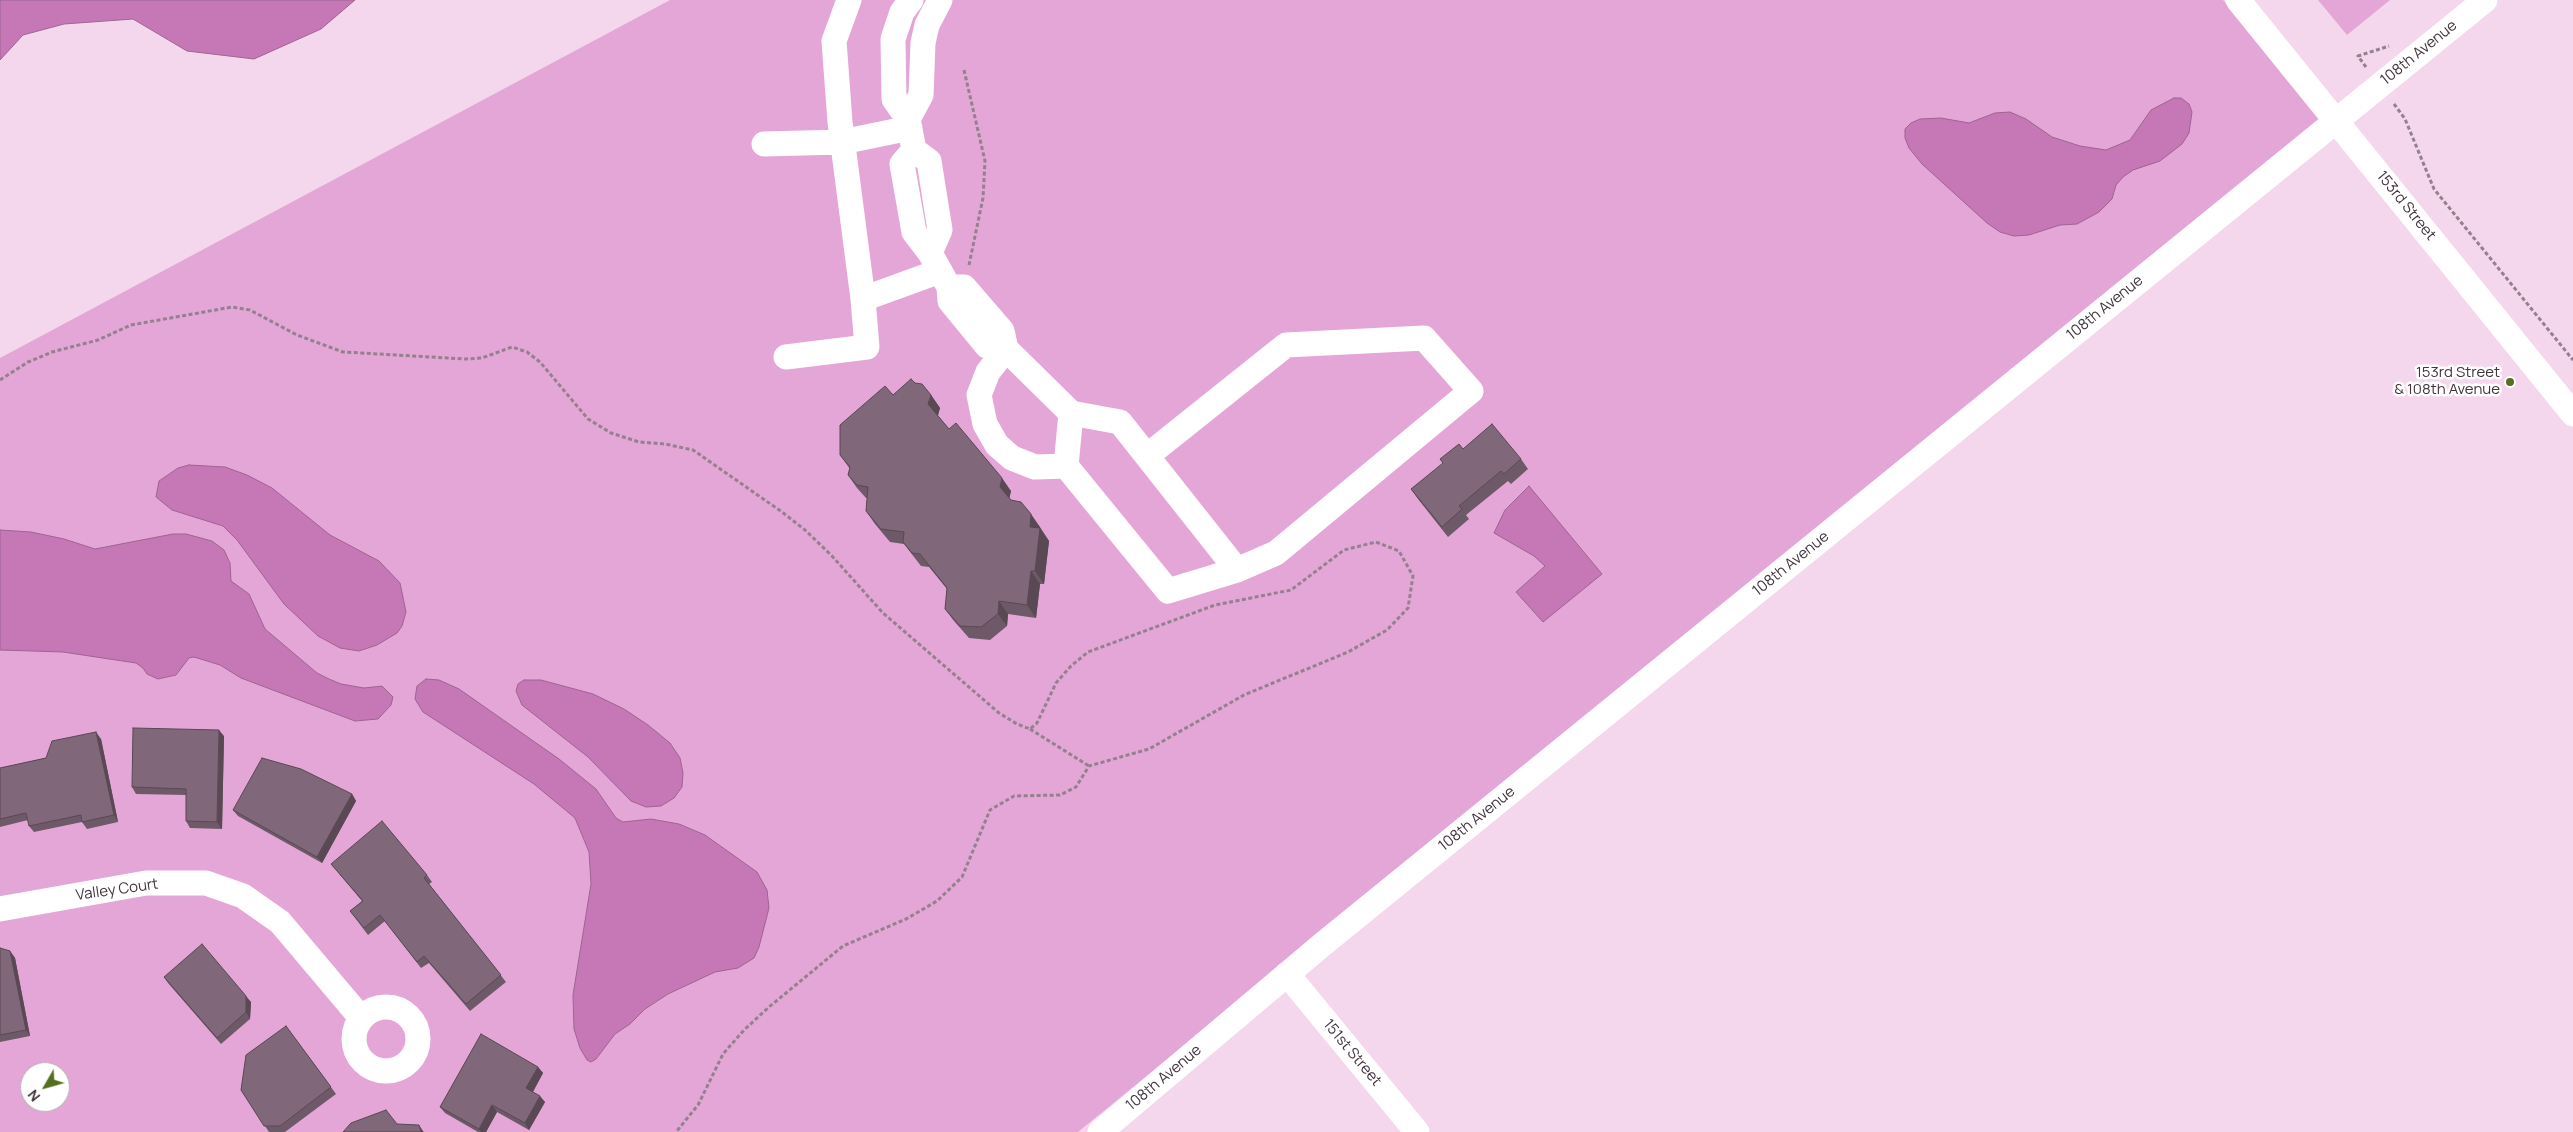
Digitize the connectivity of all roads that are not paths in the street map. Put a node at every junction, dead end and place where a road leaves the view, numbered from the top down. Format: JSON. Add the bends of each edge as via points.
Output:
{"nodes":[{"id":1,"x":849,"y":0,"type":"edge"},
{"id":2,"x":911,"y":0,"type":"edge"},
{"id":3,"x":940,"y":0,"type":"edge"},
{"id":4,"x":2238,"y":0,"type":"edge"},
{"id":5,"x":2485,"y":0,"type":"edge"},
{"id":6,"x":2337,"y":120,"type":"junction"},
{"id":7,"x":911,"y":132,"type":"junction"},
{"id":8,"x":842,"y":142,"type":"junction"},
{"id":9,"x":764,"y":144,"type":"dead end"},
{"id":10,"x":946,"y":275,"type":"junction"},
{"id":11,"x":864,"y":299,"type":"junction"},
{"id":12,"x":1006,"y":349,"type":"junction"},
{"id":13,"x":786,"y":357,"type":"dead end"},
{"id":14,"x":1071,"y":414,"type":"junction"},
{"id":15,"x":2573,"y":414,"type":"edge"},
{"id":16,"x":1147,"y":456,"type":"junction"},
{"id":17,"x":1066,"y":466,"type":"junction"},
{"id":18,"x":1237,"y":570,"type":"junction"},
{"id":19,"x":0,"y":909,"type":"edge"},
{"id":20,"x":1287,"y":974,"type":"junction"},
{"id":21,"x":361,"y":1018,"type":"dead end"},
{"id":22,"x":1100,"y":1132,"type":"edge"},
{"id":23,"x":1417,"y":1132,"type":"edge"}],
"edges":[{"from":1,"to":8,"type":"street","via":[[834,41]]},
{"from":2,"to":7,"type":"street","via":[[902,12],[893,39],[894,99]]},
{"from":3,"to":7,"type":"street","via":[[927,25],[923,43],[921,95]]},
{"from":4,"to":6,"type":"street","name":"153rd Street"},
{"from":5,"to":6,"type":"street","name":"108th Avenue"},
{"from":6,"to":15,"type":"street","name":"153rd Street"},
{"from":6,"to":20,"type":"street","name":"108th Avenue"},
{"from":7,"to":8,"type":"street"},
{"from":7,"to":10,"type":"street","via":[[928,161]]},
{"from":8,"to":9,"type":"street"},
{"from":8,"to":11,"type":"street"},
{"from":10,"to":11,"type":"street"},
{"from":10,"to":12,"type":"street","via":[[1002,331]]},
{"from":11,"to":13,"type":"street","via":[[867,347]]},
{"from":12,"to":14,"type":"street"},
{"from":12,"to":17,"type":"street","via":[[988,372],[979,395],[985,424],[997,445],[1012,458],[1036,467]]},
{"from":14,"to":16,"type":"street","via":[[1120,422]]},
{"from":14,"to":17,"type":"street"},
{"from":16,"to":18,"type":"street"},
{"from":16,"to":18,"type":"street","via":[[1286,345],[1424,338],[1471,391],[1276,553]]},
{"from":17,"to":18,"type":"street","via":[[1168,591]]},
{"from":19,"to":21,"type":"street","name":"Valley Court","via":[[146,883],[206,883],[243,896],[280,922]]},
{"from":20,"to":22,"type":"street","name":"108th Avenue"},
{"from":20,"to":23,"type":"street","name":"151st Street"}]}
